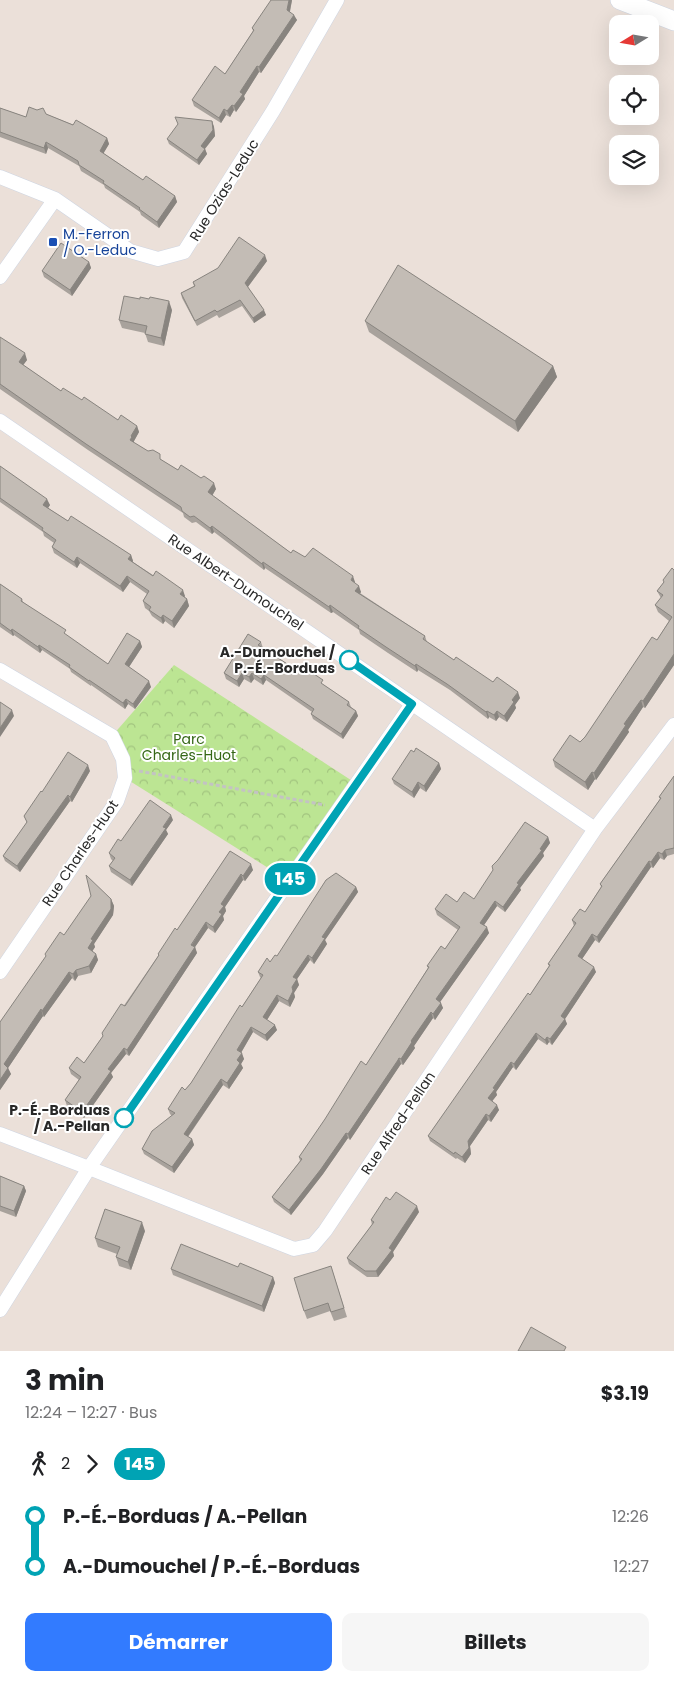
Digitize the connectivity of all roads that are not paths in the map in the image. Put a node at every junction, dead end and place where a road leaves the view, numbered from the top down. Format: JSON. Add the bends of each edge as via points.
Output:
{"nodes":[{"id":1,"x":337,"y":0,"type":"edge"},
{"id":2,"x":620,"y":0,"type":"edge"},
{"id":3,"x":674,"y":21,"type":"edge"},
{"id":4,"x":0,"y":177,"type":"edge"},
{"id":5,"x":55,"y":199,"type":"junction"},
{"id":6,"x":0,"y":277,"type":"edge"},
{"id":7,"x":0,"y":421,"type":"edge"},
{"id":8,"x":0,"y":670,"type":"edge"},
{"id":9,"x":412,"y":704,"type":"junction"},
{"id":10,"x":674,"y":726,"type":"edge"},
{"id":11,"x":595,"y":829,"type":"junction"},
{"id":12,"x":0,"y":972,"type":"edge"},
{"id":13,"x":0,"y":1134,"type":"edge"},
{"id":14,"x":89,"y":1168,"type":"junction"},
{"id":15,"x":0,"y":1310,"type":"edge"}],
"edges":[{"from":1,"to":5,"type":"street","name":"Rue Ozias-Leduc","via":[[274,111],[184,252],[158,259],[130,251]]},
{"from":2,"to":3,"type":"street"},
{"from":4,"to":5,"type":"street","name":"Rue Ozias-Leduc"},
{"from":5,"to":6,"type":"street"},
{"from":7,"to":9,"type":"street","name":"Rue Albert-Dumouchel"},
{"from":8,"to":12,"type":"street","name":"Rue Charles-Huot","via":[[112,736],[123,758],[125,778],[117,802]]},
{"from":9,"to":11,"type":"street","name":"Rue Albert-Dumouchel"},
{"from":9,"to":14,"type":"street"},
{"from":10,"to":11,"type":"street","name":"Rue Alfred-Pellan"},
{"from":11,"to":14,"type":"street","name":"Rue Alfred-Pellan","via":[[313,1245],[294,1249]]},
{"from":13,"to":14,"type":"street","name":"Rue Alfred-Pellan"},
{"from":14,"to":15,"type":"street"}]}
